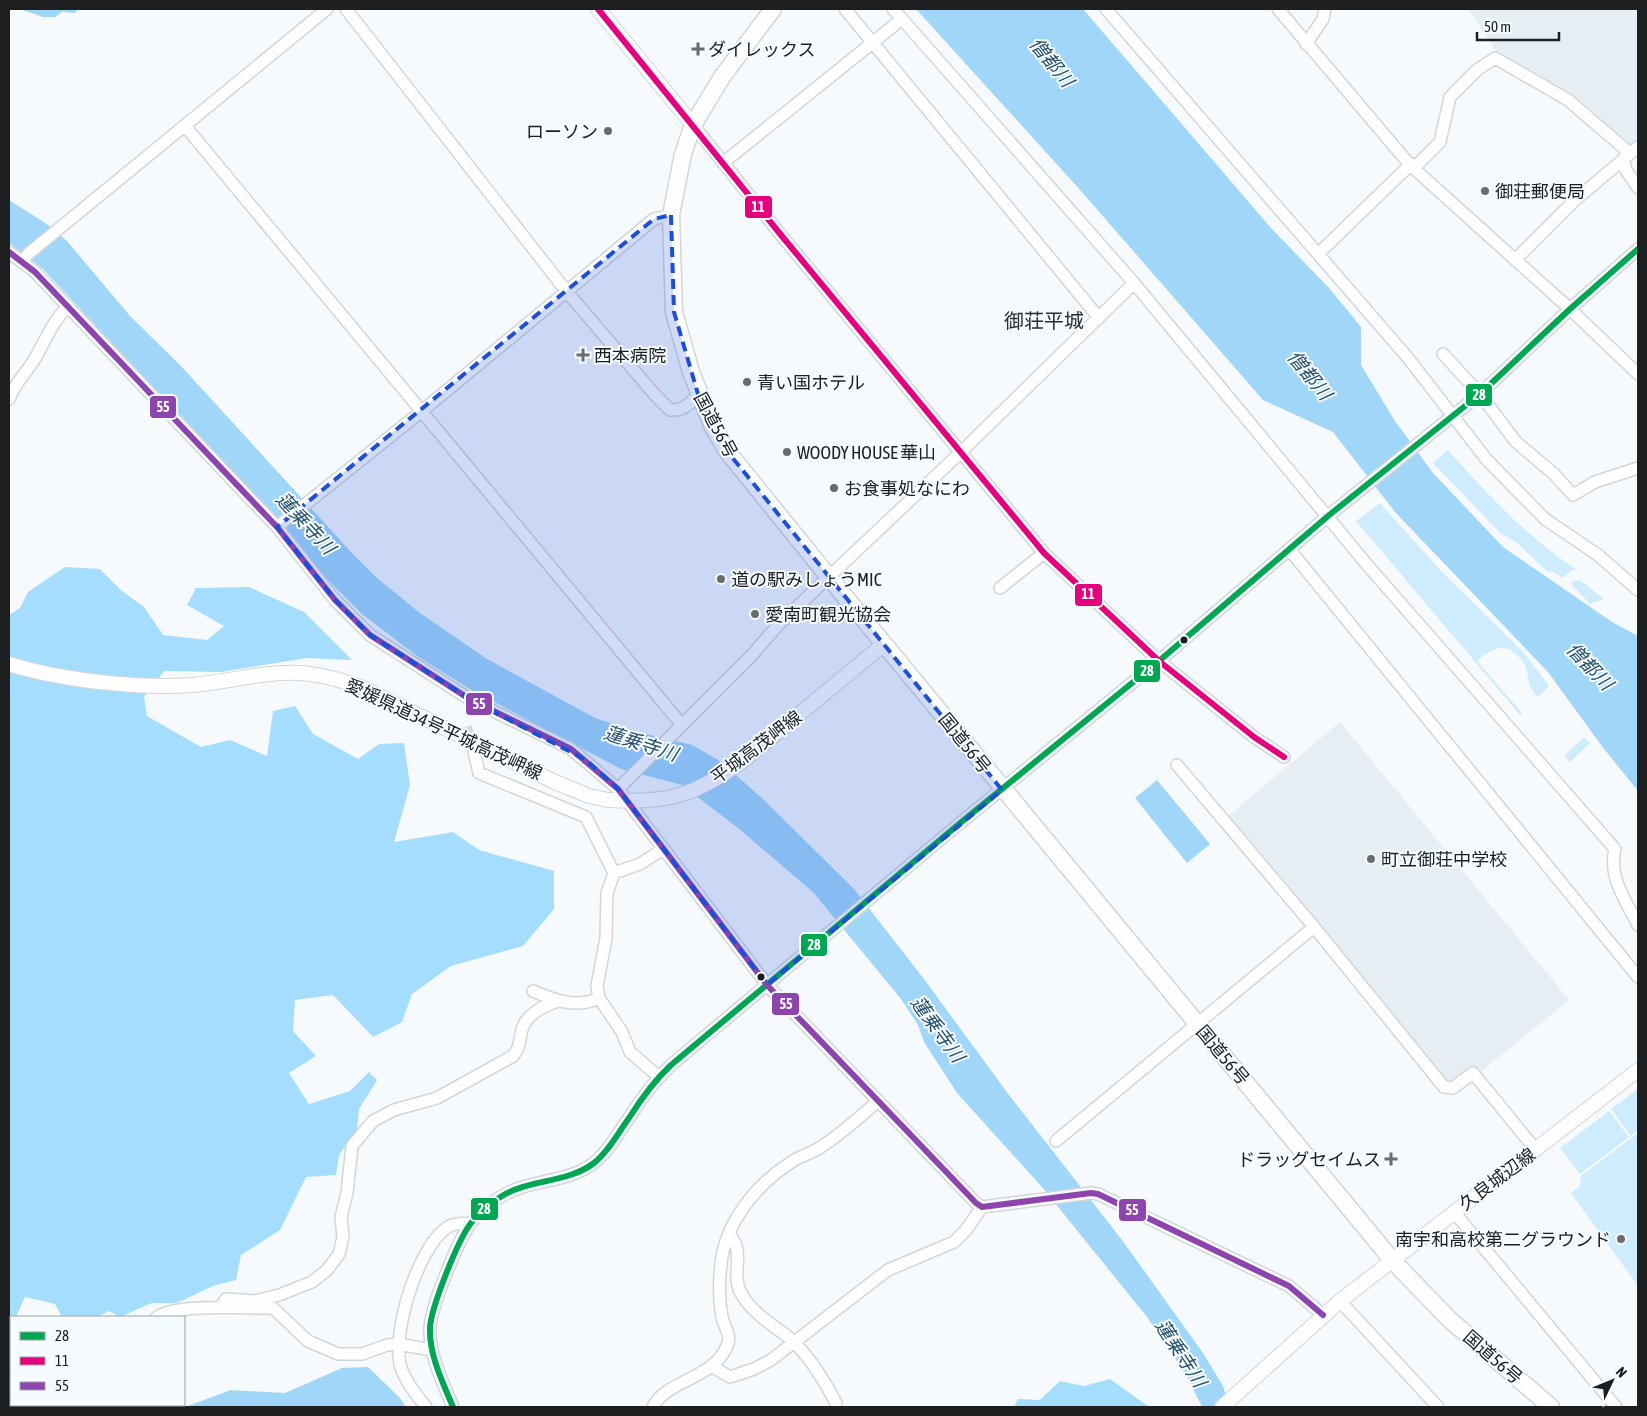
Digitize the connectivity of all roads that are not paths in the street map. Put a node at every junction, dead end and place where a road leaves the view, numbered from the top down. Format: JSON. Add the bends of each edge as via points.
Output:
{"nodes":[{"id":1,"x":327,"y":9,"type":"edge"},
{"id":2,"x":346,"y":9,"type":"edge"},
{"id":3,"x":598,"y":9,"type":"edge"},
{"id":4,"x":773,"y":9,"type":"edge"},
{"id":5,"x":845,"y":9,"type":"edge"},
{"id":6,"x":893,"y":9,"type":"edge"},
{"id":7,"x":1106,"y":9,"type":"edge"},
{"id":8,"x":1278,"y":9,"type":"edge"},
{"id":9,"x":1326,"y":9,"type":"edge"},
{"id":10,"x":902,"y":19,"type":"junction"},
{"id":11,"x":874,"y":43,"type":"junction"},
{"id":12,"x":1306,"y":44,"type":"junction"},
{"id":13,"x":693,"y":125,"type":"junction"},
{"id":14,"x":184,"y":126,"type":"junction"},
{"id":15,"x":1638,"y":147,"type":"edge"},
{"id":16,"x":1625,"y":157,"type":"junction"},
{"id":17,"x":723,"y":163,"type":"junction"},
{"id":18,"x":1410,"y":165,"type":"junction"},
{"id":19,"x":1638,"y":188,"type":"edge"},
{"id":20,"x":671,"y":215,"type":"junction"},
{"id":21,"x":1638,"y":249,"type":"edge"},
{"id":22,"x":9,"y":252,"type":"edge"},
{"id":23,"x":1318,"y":254,"type":"junction"},
{"id":24,"x":25,"y":257,"type":"junction"},
{"id":25,"x":1515,"y":260,"type":"junction"},
{"id":26,"x":1134,"y":283,"type":"junction"},
{"id":27,"x":567,"y":292,"type":"junction"},
{"id":28,"x":68,"y":308,"type":"junction"},
{"id":29,"x":1570,"y":309,"type":"junction"},
{"id":30,"x":1099,"y":318,"type":"junction"},
{"id":31,"x":1443,"y":354,"type":"dead end"},
{"id":32,"x":1638,"y":374,"type":"edge"},
{"id":33,"x":698,"y":394,"type":"junction"},
{"id":34,"x":1480,"y":394,"type":"junction"},
{"id":35,"x":9,"y":399,"type":"edge"},
{"id":36,"x":422,"y":412,"type":"junction"},
{"id":37,"x":1451,"y":416,"type":"junction"},
{"id":38,"x":961,"y":452,"type":"junction"},
{"id":39,"x":1638,"y":468,"type":"edge"},
{"id":40,"x":1331,"y":514,"type":"junction"},
{"id":41,"x":280,"y":525,"type":"junction"},
{"id":42,"x":1289,"y":549,"type":"junction"},
{"id":43,"x":1044,"y":553,"type":"junction"},
{"id":44,"x":828,"y":576,"type":"junction"},
{"id":45,"x":1000,"y":588,"type":"dead end"},
{"id":46,"x":1638,"y":590,"type":"edge"},
{"id":47,"x":884,"y":644,"type":"junction"},
{"id":48,"x":1159,"y":660,"type":"junction"},
{"id":49,"x":9,"y":664,"type":"edge"},
{"id":50,"x":678,"y":727,"type":"junction"},
{"id":51,"x":474,"y":752,"type":"tunnel mouth"},
{"id":52,"x":1284,"y":757,"type":"dead end"},
{"id":53,"x":1177,"y":765,"type":"dead end"},
{"id":54,"x":618,"y":789,"type":"junction"},
{"id":55,"x":1002,"y":790,"type":"junction"},
{"id":56,"x":608,"y":800,"type":"joint"},
{"id":57,"x":663,"y":849,"type":"junction"},
{"id":58,"x":614,"y":873,"type":"junction"},
{"id":59,"x":1638,"y":926,"type":"edge"},
{"id":60,"x":1314,"y":927,"type":"junction"},
{"id":61,"x":1638,"y":977,"type":"edge"},
{"id":62,"x":767,"y":985,"type":"junction"},
{"id":63,"x":533,"y":991,"type":"dead end"},
{"id":64,"x":599,"y":998,"type":"junction"},
{"id":65,"x":558,"y":1001,"type":"junction"},
{"id":66,"x":1196,"y":1023,"type":"junction"},
{"id":67,"x":1638,"y":1070,"type":"edge"},
{"id":68,"x":659,"y":1077,"type":"junction"},
{"id":69,"x":877,"y":1102,"type":"junction"},
{"id":70,"x":1056,"y":1141,"type":"dead end"},
{"id":71,"x":1536,"y":1150,"type":"junction"},
{"id":72,"x":982,"y":1207,"type":"junction"},
{"id":73,"x":1454,"y":1212,"type":"junction"},
{"id":74,"x":470,"y":1224,"type":"junction"},
{"id":75,"x":729,"y":1234,"type":"junction"},
{"id":76,"x":1392,"y":1260,"type":"junction"},
{"id":77,"x":1340,"y":1301,"type":"junction"},
{"id":78,"x":221,"y":1307,"type":"junction"},
{"id":79,"x":1323,"y":1315,"type":"junction"},
{"id":80,"x":160,"y":1316,"type":"edge"},
{"id":81,"x":793,"y":1343,"type":"junction"},
{"id":82,"x":398,"y":1344,"type":"junction"},
{"id":83,"x":432,"y":1350,"type":"junction"},
{"id":84,"x":713,"y":1367,"type":"junction"},
{"id":85,"x":836,"y":1403,"type":"dead end"},
{"id":86,"x":426,"y":1407,"type":"edge"},
{"id":87,"x":453,"y":1407,"type":"edge"},
{"id":88,"x":652,"y":1407,"type":"edge"},
{"id":89,"x":1222,"y":1407,"type":"edge"},
{"id":90,"x":1438,"y":1407,"type":"edge"},
{"id":91,"x":1551,"y":1407,"type":"edge"},
{"id":92,"x":1616,"y":1407,"type":"edge"}],
"edges":[{"from":1,"to":14,"type":"street"},
{"from":2,"to":27,"type":"street"},
{"from":3,"to":13,"type":"main road"},
{"from":4,"to":13,"type":"highway","name":"国道56号","via":[[722,77]]},
{"from":5,"to":11,"type":"street"},
{"from":6,"to":10,"type":"street"},
{"from":7,"to":23,"type":"street"},
{"from":8,"to":12,"type":"street"},
{"from":9,"to":12,"type":"street"},
{"from":10,"to":11,"type":"street"},
{"from":10,"to":26,"type":"street"},
{"from":11,"to":17,"type":"street"},
{"from":11,"to":30,"type":"street"},
{"from":12,"to":18,"type":"street"},
{"from":13,"to":17,"type":"street"},
{"from":13,"to":20,"type":"highway","name":"国道56号","via":[[683,154]]},
{"from":14,"to":24,"type":"street"},
{"from":14,"to":36,"type":"street"},
{"from":15,"to":16,"type":"street"},
{"from":16,"to":18,"type":"street","via":[[1625,149],[1568,100],[1495,58],[1477,70],[1450,97],[1440,142],[1419,163]]},
{"from":16,"to":19,"type":"street","via":[[1626,170]]},
{"from":16,"to":25,"type":"street","via":[[1574,201]]},
{"from":17,"to":38,"type":"street"},
{"from":18,"to":23,"type":"street"},
{"from":18,"to":25,"type":"street"},
{"from":20,"to":27,"type":"street","via":[[654,219]]},
{"from":20,"to":33,"type":"highway","name":"国道56号","via":[[674,312]]},
{"from":21,"to":29,"type":"street"},
{"from":22,"to":24,"type":"street"},
{"from":23,"to":37,"type":"street"},
{"from":24,"to":28,"type":"street"},
{"from":25,"to":29,"type":"street"},
{"from":26,"to":30,"type":"street"},
{"from":26,"to":40,"type":"street"},
{"from":27,"to":33,"type":"street","via":[[670,410],[679,410]]},
{"from":27,"to":36,"type":"street"},
{"from":28,"to":35,"type":"street","via":[[58,316]]},
{"from":28,"to":41,"type":"street"},
{"from":29,"to":32,"type":"street"},
{"from":29,"to":34,"type":"street"},
{"from":30,"to":38,"type":"street"},
{"from":31,"to":34,"type":"street"},
{"from":33,"to":44,"type":"highway","name":"国道56号","via":[[727,451]]},
{"from":34,"to":37,"type":"street"},
{"from":34,"to":39,"type":"street","via":[[1516,442],[1573,495],[1595,482]]},
{"from":36,"to":41,"type":"street"},
{"from":36,"to":50,"type":"street"},
{"from":37,"to":40,"type":"street"},
{"from":37,"to":46,"type":"street","via":[[1487,460],[1545,519],[1598,555]]},
{"from":38,"to":43,"type":"street"},
{"from":38,"to":44,"type":"street"},
{"from":40,"to":42,"type":"street"},
{"from":40,"to":59,"type":"street","via":[[1615,849],[1612,861],[1614,877]]},
{"from":41,"to":54,"type":"street","via":[[335,600],[370,635],[471,700],[571,750]]},
{"from":42,"to":48,"type":"street"},
{"from":42,"to":61,"type":"street"},
{"from":43,"to":45,"type":"street"},
{"from":43,"to":48,"type":"street"},
{"from":44,"to":47,"type":"highway","name":"国道56号"},
{"from":44,"to":50,"type":"street"},
{"from":47,"to":55,"type":"highway","name":"国道56号"},
{"from":47,"to":56,"type":"main road","name":"平城高茂岬線","bridge":true,"via":[[720,777],[670,799],[642,802]]},
{"from":48,"to":52,"type":"street","via":[[1254,737]]},
{"from":48,"to":55,"type":"street"},
{"from":49,"to":56,"type":"main road","name":"愛媛県道34号平城高茂岬線","via":[[40,673],[141,684],[192,685],[299,673],[330,677],[359,686],[555,782]]},
{"from":50,"to":54,"type":"street"},
{"from":51,"to":58,"type":"street","via":[[479,773],[586,817]]},
{"from":53,"to":60,"type":"street"},
{"from":54,"to":57,"type":"street"},
{"from":55,"to":62,"type":"street"},
{"from":55,"to":66,"type":"highway","name":"国道56号"},
{"from":57,"to":58,"type":"street","via":[[640,864]]},
{"from":57,"to":62,"type":"street"},
{"from":58,"to":64,"type":"street","via":[[607,893],[606,938],[596,986]]},
{"from":60,"to":66,"type":"street"},
{"from":60,"to":71,"type":"street","via":[[1444,1087],[1453,1088],[1473,1074]]},
{"from":62,"to":68,"type":"street"},
{"from":62,"to":69,"type":"street"},
{"from":63,"to":65,"type":"street"},
{"from":64,"to":65,"type":"street","via":[[581,1003]]},
{"from":64,"to":68,"type":"street","via":[[622,1032],[630,1052]]},
{"from":65,"to":78,"type":"street","via":[[541,1007],[528,1017],[521,1031],[519,1049],[513,1056],[437,1098],[394,1110],[373,1121],[352,1146],[341,1217],[343,1237],[340,1254],[327,1270],[312,1282],[280,1295],[254,1301],[226,1300]]},
{"from":66,"to":70,"type":"street"},
{"from":66,"to":76,"type":"highway","name":"国道56号"},
{"from":67,"to":71,"type":"main road","name":"久良城辺線"},
{"from":68,"to":74,"type":"street","via":[[596,1162],[583,1170],[503,1195]]},
{"from":69,"to":72,"type":"street"},
{"from":69,"to":75,"type":"street","via":[[819,1149],[791,1162],[772,1176],[748,1201]]},
{"from":71,"to":73,"type":"main road","name":"久良城辺線"},
{"from":72,"to":79,"type":"street","via":[[1091,1193],[1105,1197],[1289,1286]]},
{"from":72,"to":81,"type":"street","via":[[954,1242],[888,1270]]},
{"from":73,"to":76,"type":"main road","name":"久良城辺線"},
{"from":73,"to":92,"type":"street"},
{"from":74,"to":82,"type":"street","via":[[459,1222],[445,1229],[420,1262],[404,1308]]},
{"from":74,"to":83,"type":"street","via":[[435,1304],[430,1328]]},
{"from":75,"to":81,"type":"street","via":[[736,1242],[737,1279],[741,1294]]},
{"from":75,"to":84,"type":"street","via":[[721,1264],[721,1307],[729,1334],[728,1346]]},
{"from":76,"to":77,"type":"main road","name":"久良城辺線"},
{"from":76,"to":91,"type":"highway","name":"国道56号","via":[[1450,1320]]},
{"from":77,"to":79,"type":"main road","name":"久良城辺線"},
{"from":77,"to":90,"type":"street"},
{"from":78,"to":80,"type":"street","via":[[174,1311]]},
{"from":78,"to":82,"type":"street","via":[[273,1308],[308,1341],[338,1354],[362,1354]]},
{"from":79,"to":89,"type":"main road","name":"久良城辺線"},
{"from":81,"to":84,"type":"street","via":[[754,1369],[730,1377]]},
{"from":81,"to":85,"type":"street","via":[[819,1373]]},
{"from":82,"to":83,"type":"street"},
{"from":82,"to":86,"type":"street","via":[[405,1377]]},
{"from":83,"to":87,"type":"street"},
{"from":84,"to":88,"type":"street","via":[[665,1393]]}]}
